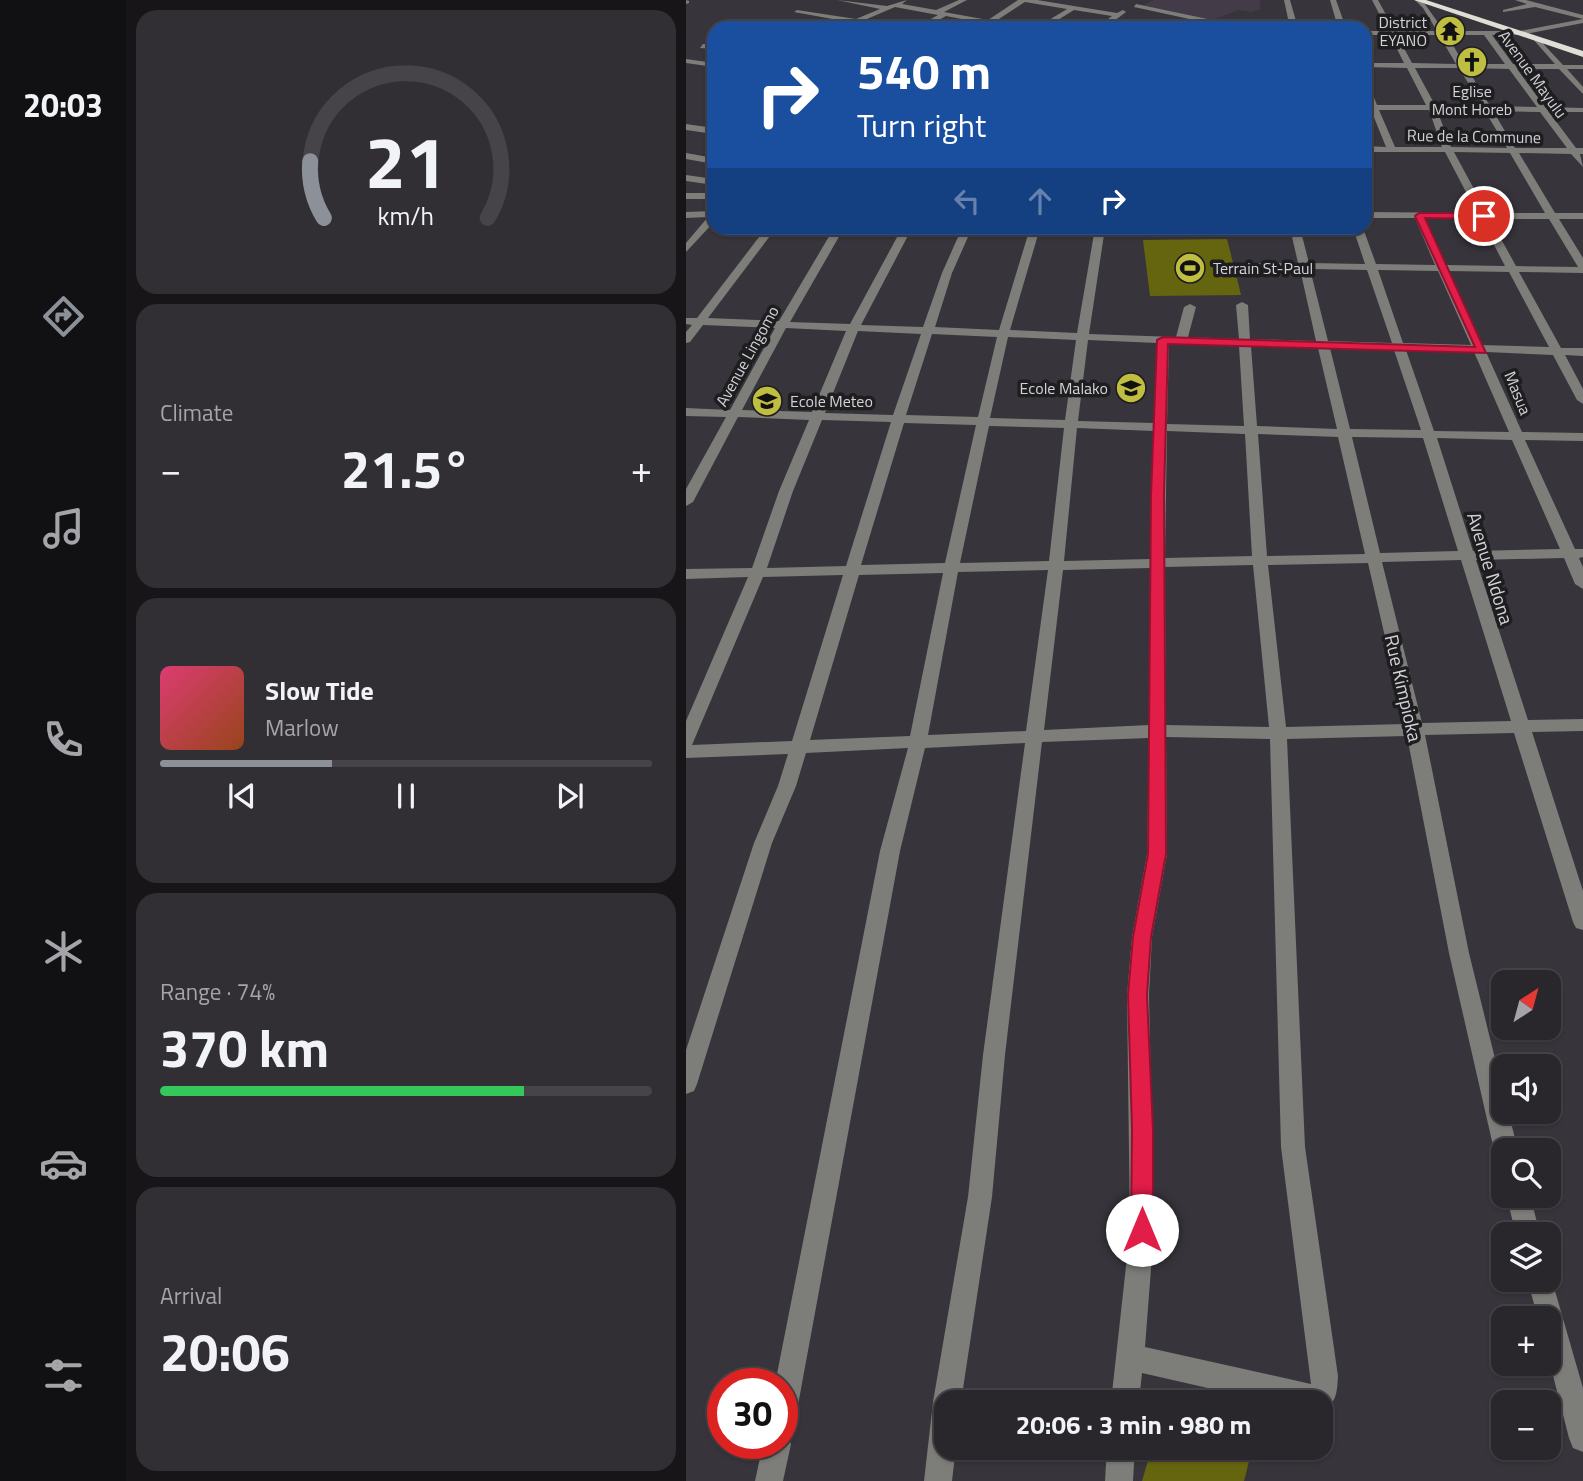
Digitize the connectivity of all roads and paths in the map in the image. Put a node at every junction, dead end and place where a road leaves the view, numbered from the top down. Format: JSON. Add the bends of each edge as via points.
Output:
{"nodes":[{"id":1,"x":840,"y":0,"type":"edge"},
{"id":2,"x":907,"y":0,"type":"edge"},
{"id":3,"x":964,"y":0,"type":"edge"},
{"id":4,"x":1024,"y":0,"type":"edge"},
{"id":5,"x":1287,"y":0,"type":"edge"},
{"id":6,"x":1332,"y":0,"type":"edge"},
{"id":7,"x":1375,"y":0,"type":"edge"},
{"id":8,"x":1418,"y":0,"type":"edge"},
{"id":9,"x":1432,"y":0,"type":"edge"},
{"id":10,"x":1518,"y":0,"type":"edge"},
{"id":11,"x":1553,"y":0,"type":"edge"},
{"id":12,"x":1140,"y":2,"type":"edge"},
{"id":13,"x":1533,"y":5,"type":"junction"},
{"id":14,"x":891,"y":6,"type":"junction"},
{"id":15,"x":1445,"y":7,"type":"junction"},
{"id":16,"x":1073,"y":8,"type":"junction"},
{"id":17,"x":1504,"y":11,"type":"dead end"},
{"id":18,"x":797,"y":12,"type":"dead end"},
{"id":19,"x":939,"y":14,"type":"junction"},
{"id":20,"x":1115,"y":15,"type":"junction"},
{"id":21,"x":1583,"y":19,"type":"edge"},
{"id":22,"x":857,"y":21,"type":"joint"},
{"id":23,"x":929,"y":21,"type":"edge"},
{"id":24,"x":983,"y":21,"type":"edge"},
{"id":25,"x":991,"y":21,"type":"edge"},
{"id":26,"x":1052,"y":21,"type":"edge"},
{"id":27,"x":1108,"y":21,"type":"edge"},
{"id":28,"x":1213,"y":21,"type":"edge"},
{"id":29,"x":1292,"y":21,"type":"edge"},
{"id":30,"x":1340,"y":21,"type":"edge"},
{"id":31,"x":1372,"y":33,"type":"edge"},
{"id":32,"x":1392,"y":33,"type":"junction"},
{"id":33,"x":1520,"y":33,"type":"junction"},
{"id":34,"x":1441,"y":34,"type":"junction"},
{"id":35,"x":1487,"y":34,"type":"junction"},
{"id":36,"x":1533,"y":35,"type":"junction"},
{"id":37,"x":703,"y":46,"type":"dead end"},
{"id":38,"x":707,"y":46,"type":"edge"},
{"id":39,"x":1583,"y":51,"type":"edge"},
{"id":40,"x":686,"y":61,"type":"edge"},
{"id":41,"x":707,"y":64,"type":"edge"},
{"id":42,"x":1372,"y":65,"type":"edge"},
{"id":43,"x":1410,"y":66,"type":"junction"},
{"id":44,"x":1460,"y":66,"type":"junction"},
{"id":45,"x":1512,"y":66,"type":"junction"},
{"id":46,"x":1564,"y":67,"type":"junction"},
{"id":47,"x":1583,"y":67,"type":"edge"},
{"id":48,"x":1583,"y":92,"type":"edge"},
{"id":49,"x":1372,"y":107,"type":"edge"},
{"id":50,"x":1432,"y":108,"type":"junction"},
{"id":51,"x":1486,"y":108,"type":"junction"},
{"id":52,"x":1540,"y":109,"type":"junction"},
{"id":53,"x":1583,"y":110,"type":"edge"},
{"id":54,"x":1372,"y":111,"type":"edge"},
{"id":55,"x":686,"y":127,"type":"edge"},
{"id":56,"x":707,"y":130,"type":"edge"},
{"id":57,"x":1372,"y":149,"type":"edge"},
{"id":58,"x":1392,"y":150,"type":"junction"},
{"id":59,"x":1448,"y":150,"type":"junction"},
{"id":60,"x":1511,"y":151,"type":"junction"},
{"id":61,"x":1579,"y":151,"type":"edge"},
{"id":62,"x":686,"y":156,"type":"edge"},
{"id":63,"x":707,"y":160,"type":"edge"},
{"id":64,"x":1583,"y":164,"type":"edge"},
{"id":65,"x":686,"y":178,"type":"edge"},
{"id":66,"x":707,"y":181,"type":"edge"},
{"id":67,"x":707,"y":196,"type":"edge"},
{"id":68,"x":686,"y":197,"type":"edge"},
{"id":69,"x":686,"y":215,"type":"edge"},
{"id":70,"x":707,"y":215,"type":"edge"},
{"id":71,"x":1372,"y":215,"type":"edge"},
{"id":72,"x":1419,"y":216,"type":"junction"},
{"id":73,"x":1484,"y":216,"type":"junction"},
{"id":74,"x":1553,"y":216,"type":"junction"},
{"id":75,"x":1583,"y":216,"type":"edge"},
{"id":76,"x":707,"y":224,"type":"edge"},
{"id":77,"x":766,"y":235,"type":"edge"},
{"id":78,"x":835,"y":235,"type":"edge"},
{"id":79,"x":903,"y":235,"type":"edge"},
{"id":80,"x":964,"y":235,"type":"edge"},
{"id":81,"x":1033,"y":235,"type":"edge"},
{"id":82,"x":1099,"y":235,"type":"edge"},
{"id":83,"x":1296,"y":235,"type":"edge"},
{"id":84,"x":1361,"y":235,"type":"edge"},
{"id":85,"x":686,"y":249,"type":"edge"},
{"id":86,"x":1239,"y":265,"type":"dead end"},
{"id":87,"x":1303,"y":267,"type":"junction"},
{"id":88,"x":1373,"y":267,"type":"junction"},
{"id":89,"x":1443,"y":267,"type":"junction"},
{"id":90,"x":1513,"y":268,"type":"junction"},
{"id":91,"x":1583,"y":268,"type":"edge"},
{"id":92,"x":1242,"y":305,"type":"dead end"},
{"id":93,"x":1190,"y":307,"type":"dead end"},
{"id":94,"x":686,"y":321,"type":"edge"},
{"id":95,"x":701,"y":322,"type":"junction"},
{"id":96,"x":782,"y":325,"type":"junction"},
{"id":97,"x":853,"y":329,"type":"junction"},
{"id":98,"x":928,"y":332,"type":"junction"},
{"id":99,"x":1003,"y":335,"type":"junction"},
{"id":100,"x":1084,"y":337,"type":"junction"},
{"id":101,"x":686,"y":340,"type":"edge"},
{"id":102,"x":1172,"y":341,"type":"junction"},
{"id":103,"x":1244,"y":344,"type":"junction"},
{"id":104,"x":1322,"y":346,"type":"junction"},
{"id":105,"x":1399,"y":349,"type":"junction"},
{"id":106,"x":1482,"y":351,"type":"junction"},
{"id":107,"x":1558,"y":351,"type":"junction"},
{"id":108,"x":1583,"y":352,"type":"edge"},
{"id":109,"x":1583,"y":400,"type":"edge"},
{"id":110,"x":686,"y":412,"type":"edge"},
{"id":111,"x":733,"y":414,"type":"junction"},
{"id":112,"x":816,"y":417,"type":"junction"},
{"id":113,"x":898,"y":420,"type":"junction"},
{"id":114,"x":983,"y":422,"type":"junction"},
{"id":115,"x":1072,"y":425,"type":"junction"},
{"id":116,"x":1161,"y":428,"type":"junction"},
{"id":117,"x":1253,"y":431,"type":"junction"},
{"id":118,"x":1342,"y":433,"type":"junction"},
{"id":119,"x":1429,"y":435,"type":"junction"},
{"id":120,"x":1517,"y":436,"type":"junction"},
{"id":121,"x":1583,"y":437,"type":"edge"},
{"id":122,"x":686,"y":502,"type":"edge"},
{"id":123,"x":1577,"y":553,"type":"edge"},
{"id":124,"x":1467,"y":556,"type":"junction"},
{"id":125,"x":1373,"y":559,"type":"junction"},
{"id":126,"x":1260,"y":561,"type":"junction"},
{"id":127,"x":1159,"y":564,"type":"junction"},
{"id":128,"x":1056,"y":566,"type":"junction"},
{"id":129,"x":951,"y":568,"type":"junction"},
{"id":130,"x":850,"y":570,"type":"junction"},
{"id":131,"x":686,"y":574,"type":"edge"},
{"id":132,"x":757,"y":574,"type":"junction"},
{"id":133,"x":1583,"y":584,"type":"edge"},
{"id":134,"x":1583,"y":725,"type":"edge"},
{"id":135,"x":1520,"y":726,"type":"junction"},
{"id":136,"x":1415,"y":730,"type":"junction"},
{"id":137,"x":1158,"y":731,"type":"junction"},
{"id":138,"x":1276,"y":733,"type":"junction"},
{"id":139,"x":1035,"y":736,"type":"junction"},
{"id":140,"x":686,"y":741,"type":"edge"},
{"id":141,"x":918,"y":742,"type":"junction"},
{"id":142,"x":797,"y":746,"type":"junction"},
{"id":143,"x":686,"y":752,"type":"edge"},
{"id":144,"x":1583,"y":922,"type":"edge"},
{"id":145,"x":686,"y":1084,"type":"edge"},
{"id":146,"x":1503,"y":1138,"type":"edge"},
{"id":147,"x":1544,"y":1292,"type":"edge"},
{"id":148,"x":1130,"y":1357,"type":"junction"},
{"id":149,"x":791,"y":1368,"type":"edge"},
{"id":150,"x":949,"y":1390,"type":"edge"},
{"id":151,"x":1126,"y":1390,"type":"edge"},
{"id":152,"x":1583,"y":1438,"type":"edge"},
{"id":153,"x":774,"y":1459,"type":"edge"},
{"id":154,"x":940,"y":1460,"type":"edge"},
{"id":155,"x":1120,"y":1460,"type":"edge"},
{"id":156,"x":769,"y":1481,"type":"edge"},
{"id":157,"x":937,"y":1481,"type":"edge"},
{"id":158,"x":1119,"y":1481,"type":"edge"}],
"edges":[{"from":1,"to":14,"type":"street"},
{"from":2,"to":14,"type":"street"},
{"from":3,"to":19,"type":"street"},
{"from":4,"to":16,"type":"street"},
{"from":4,"to":25,"type":"street"},
{"from":5,"to":29,"type":"street"},
{"from":6,"to":30,"type":"street"},
{"from":7,"to":32,"type":"street"},
{"from":8,"to":15,"type":"highway"},
{"from":8,"to":34,"type":"street"},
{"from":9,"to":15,"type":"highway"},
{"from":10,"to":13,"type":"street"},
{"from":11,"to":13,"type":"street"},
{"from":12,"to":20,"type":"street"},
{"from":12,"to":28,"type":"street"},
{"from":13,"to":17,"type":"street"},
{"from":13,"to":21,"type":"street"},
{"from":14,"to":19,"type":"street"},
{"from":14,"to":22,"type":"street"},
{"from":15,"to":33,"type":"highway"},
{"from":15,"to":36,"type":"highway"},
{"from":16,"to":20,"type":"street"},
{"from":16,"to":26,"type":"street"},
{"from":18,"to":22,"type":"street"},
{"from":19,"to":23,"type":"street"},
{"from":19,"to":24,"type":"street"},
{"from":20,"to":27,"type":"street"},
{"from":21,"to":36,"type":"street"},
{"from":31,"to":32,"type":"street"},
{"from":32,"to":34,"type":"street"},
{"from":32,"to":43,"type":"street"},
{"from":33,"to":35,"type":"street"},
{"from":33,"to":36,"type":"highway"},
{"from":34,"to":35,"type":"street"},
{"from":34,"to":44,"type":"street"},
{"from":35,"to":45,"type":"street","name":"Avenue Mayulu"},
{"from":36,"to":39,"type":"highway"},
{"from":36,"to":46,"type":"street"},
{"from":37,"to":38,"type":"street"},
{"from":40,"to":41,"type":"street"},
{"from":42,"to":43,"type":"street"},
{"from":43,"to":44,"type":"street"},
{"from":43,"to":50,"type":"street"},
{"from":44,"to":45,"type":"street"},
{"from":44,"to":51,"type":"street"},
{"from":45,"to":46,"type":"street"},
{"from":45,"to":52,"type":"street","name":"Avenue Mayulu"},
{"from":46,"to":47,"type":"street"},
{"from":46,"to":48,"type":"street"},
{"from":49,"to":50,"type":"street"},
{"from":50,"to":51,"type":"street"},
{"from":50,"to":59,"type":"street"},
{"from":51,"to":52,"type":"street"},
{"from":51,"to":60,"type":"street"},
{"from":52,"to":53,"type":"street"},
{"from":52,"to":61,"type":"street","name":"Avenue Mayulu"},
{"from":54,"to":58,"type":"street"},
{"from":55,"to":56,"type":"street"},
{"from":57,"to":58,"type":"street","name":"Rue de la Commune"},
{"from":58,"to":59,"type":"street","name":"Rue de la Commune"},
{"from":59,"to":60,"type":"street","name":"Rue de la Commune"},
{"from":59,"to":73,"type":"street"},
{"from":60,"to":61,"type":"street","name":"Rue de la Commune"},
{"from":60,"to":74,"type":"street"},
{"from":61,"to":64,"type":"street","name":"Avenue Mayulu"},
{"from":62,"to":63,"type":"street"},
{"from":65,"to":66,"type":"street"},
{"from":67,"to":68,"type":"street"},
{"from":69,"to":70,"type":"street"},
{"from":71,"to":72,"type":"street"},
{"from":72,"to":73,"type":"street"},
{"from":72,"to":89,"type":"street","name":"Masua"},
{"from":73,"to":74,"type":"street"},
{"from":73,"to":90,"type":"street"},
{"from":74,"to":75,"type":"street"},
{"from":74,"to":91,"type":"street"},
{"from":76,"to":85,"type":"street"},
{"from":77,"to":95,"type":"street"},
{"from":78,"to":96,"type":"street","name":"Avenue Lingomo"},
{"from":79,"to":97,"type":"street"},
{"from":80,"to":98,"type":"street"},
{"from":81,"to":99,"type":"street"},
{"from":82,"to":100,"type":"street"},
{"from":83,"to":87,"type":"street","name":"Rue Kimpioka"},
{"from":84,"to":88,"type":"street","name":"Avenue Ndona"},
{"from":86,"to":87,"type":"street"},
{"from":87,"to":88,"type":"street"},
{"from":87,"to":104,"type":"street","name":"Rue Kimpioka"},
{"from":88,"to":89,"type":"street"},
{"from":88,"to":105,"type":"street","name":"Avenue Ndona"},
{"from":89,"to":90,"type":"street"},
{"from":89,"to":106,"type":"street","name":"Masua"},
{"from":90,"to":91,"type":"street"},
{"from":90,"to":107,"type":"street"},
{"from":92,"to":103,"type":"street"},
{"from":93,"to":102,"type":"street"},
{"from":94,"to":95,"type":"street"},
{"from":95,"to":96,"type":"street"},
{"from":95,"to":101,"type":"street"},
{"from":96,"to":97,"type":"street"},
{"from":96,"to":111,"type":"street","name":"Avenue Lingomo"},
{"from":97,"to":98,"type":"street"},
{"from":97,"to":112,"type":"street"},
{"from":98,"to":99,"type":"street"},
{"from":98,"to":113,"type":"street"},
{"from":99,"to":100,"type":"street"},
{"from":99,"to":114,"type":"street"},
{"from":100,"to":102,"type":"street"},
{"from":100,"to":115,"type":"street"},
{"from":102,"to":103,"type":"street"},
{"from":102,"to":116,"type":"street"},
{"from":103,"to":104,"type":"street"},
{"from":103,"to":117,"type":"street"},
{"from":104,"to":105,"type":"street"},
{"from":104,"to":118,"type":"street","name":"Rue Kimpioka"},
{"from":105,"to":106,"type":"street"},
{"from":105,"to":119,"type":"street","name":"Avenue Ndona"},
{"from":106,"to":107,"type":"street"},
{"from":106,"to":120,"type":"street","name":"Masua"},
{"from":107,"to":108,"type":"street"},
{"from":107,"to":109,"type":"street"},
{"from":110,"to":111,"type":"street"},
{"from":111,"to":112,"type":"street"},
{"from":111,"to":122,"type":"street","name":"Avenue Lingomo"},
{"from":112,"to":113,"type":"street"},
{"from":112,"to":132,"type":"street"},
{"from":113,"to":114,"type":"street"},
{"from":113,"to":130,"type":"street"},
{"from":114,"to":115,"type":"street"},
{"from":114,"to":129,"type":"street"},
{"from":115,"to":116,"type":"street"},
{"from":115,"to":128,"type":"street"},
{"from":116,"to":117,"type":"street"},
{"from":116,"to":127,"type":"street"},
{"from":117,"to":118,"type":"street"},
{"from":117,"to":126,"type":"street"},
{"from":118,"to":119,"type":"street"},
{"from":118,"to":125,"type":"street","name":"Rue Kimpioka"},
{"from":119,"to":120,"type":"street"},
{"from":119,"to":124,"type":"street","name":"Avenue Ndona"},
{"from":120,"to":121,"type":"street"},
{"from":120,"to":123,"type":"street","name":"Masua"},
{"from":123,"to":124,"type":"street"},
{"from":123,"to":133,"type":"street","name":"Masua"},
{"from":124,"to":125,"type":"street"},
{"from":124,"to":135,"type":"street","name":"Avenue Ndona"},
{"from":125,"to":126,"type":"street"},
{"from":125,"to":136,"type":"street","name":"Rue Kimpioka"},
{"from":126,"to":127,"type":"street"},
{"from":126,"to":138,"type":"street","via":[[1275,674]]},
{"from":127,"to":128,"type":"street"},
{"from":127,"to":137,"type":"street"},
{"from":128,"to":129,"type":"street"},
{"from":128,"to":139,"type":"street"},
{"from":129,"to":130,"type":"street"},
{"from":129,"to":141,"type":"street"},
{"from":130,"to":132,"type":"street"},
{"from":130,"to":142,"type":"street"},
{"from":131,"to":132,"type":"street"},
{"from":132,"to":140,"type":"street"},
{"from":134,"to":135,"type":"street"},
{"from":135,"to":136,"type":"street"},
{"from":135,"to":144,"type":"street","name":"Avenue Ndona"},
{"from":136,"to":138,"type":"street"},
{"from":136,"to":146,"type":"street","name":"Rue Kimpioka","via":[[1459,953]]},
{"from":137,"to":138,"type":"street"},
{"from":137,"to":139,"type":"street"},
{"from":137,"to":148,"type":"street","via":[[1157,854],[1142,937],[1138,995],[1142,1230]]},
{"from":138,"to":148,"type":"street","via":[[1293,1147],[1325,1376],[1323,1395],[1317,1399]]},
{"from":139,"to":141,"type":"street"},
{"from":139,"to":150,"type":"street","via":[[980,1197]]},
{"from":141,"to":142,"type":"street"},
{"from":141,"to":149,"type":"street","via":[[890,851]]},
{"from":142,"to":143,"type":"street"},
{"from":142,"to":145,"type":"street","via":[[788,786],[763,843]]},
{"from":147,"to":152,"type":"street"},
{"from":148,"to":151,"type":"street"},
{"from":153,"to":156,"type":"street"},
{"from":154,"to":157,"type":"street"},
{"from":155,"to":158,"type":"street"}]}
